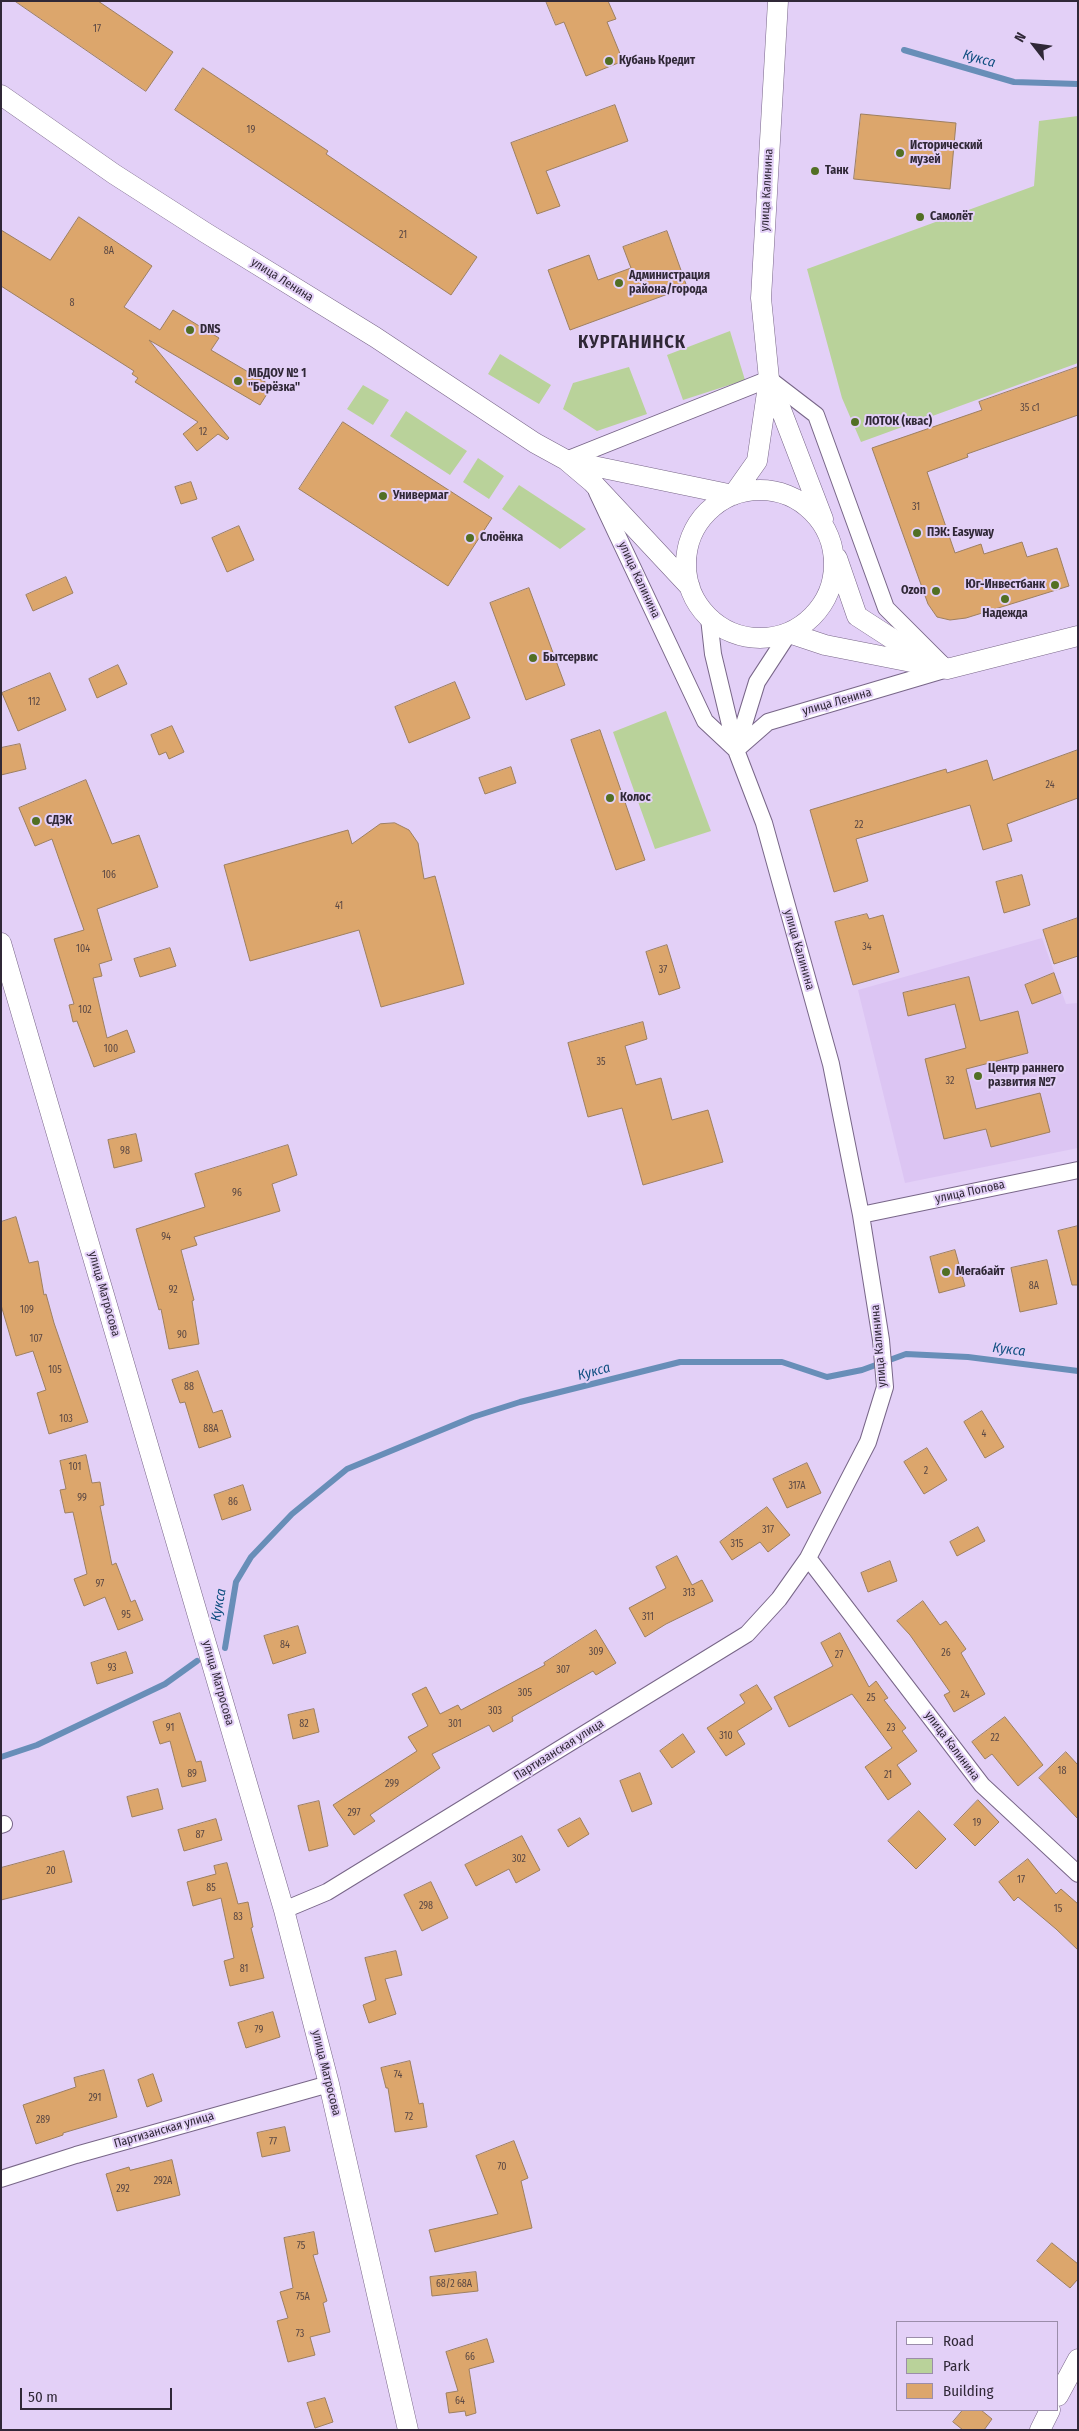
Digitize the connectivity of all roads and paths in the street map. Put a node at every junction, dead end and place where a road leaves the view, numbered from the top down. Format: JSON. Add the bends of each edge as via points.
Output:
{"nodes":[{"id":1,"x":778,"y":1,"type":"edge"},
{"id":2,"x":1,"y":95,"type":"edge"},
{"id":3,"x":769,"y":379,"type":"junction"},
{"id":4,"x":566,"y":460,"type":"junction"},
{"id":5,"x":592,"y":482,"type":"junction"},
{"id":6,"x":732,"y":495,"type":"junction"},
{"id":7,"x":831,"y":541,"type":"junction"},
{"id":8,"x":690,"y":587,"type":"junction"},
{"id":9,"x":709,"y":618,"type":"junction"},
{"id":10,"x":789,"y":633,"type":"junction"},
{"id":11,"x":1078,"y":636,"type":"edge"},
{"id":12,"x":947,"y":669,"type":"junction"},
{"id":13,"x":736,"y":750,"type":"junction"},
{"id":14,"x":1,"y":943,"type":"edge"},
{"id":15,"x":1078,"y":1170,"type":"edge"},
{"id":16,"x":861,"y":1215,"type":"junction"},
{"id":17,"x":808,"y":1558,"type":"junction"},
{"id":18,"x":1078,"y":1874,"type":"edge"},
{"id":19,"x":284,"y":1910,"type":"junction"},
{"id":20,"x":329,"y":2084,"type":"junction"},
{"id":21,"x":1,"y":2179,"type":"edge"},
{"id":22,"x":1078,"y":2359,"type":"edge"},
{"id":23,"x":1059,"y":2394,"type":"edge"},
{"id":24,"x":1050,"y":2411,"type":"edge"},
{"id":25,"x":408,"y":2430,"type":"edge"},
{"id":26,"x":1040,"y":2430,"type":"edge"}],
"edges":[{"from":1,"to":3,"type":"street","name":"улица Калинина","via":[[761,298]]},
{"from":2,"to":4,"type":"street","name":"улица Ленина","via":[[206,234],[375,337]]},
{"from":3,"to":4,"type":"street"},
{"from":3,"to":6,"type":"street","name":"улица Калинина","via":[[757,461]]},
{"from":3,"to":7,"type":"street","name":"улица Калинина"},
{"from":3,"to":12,"type":"street","via":[[816,415],[886,608]]},
{"from":4,"to":5,"type":"street","name":"улица Ленина"},
{"from":4,"to":6,"type":"street","name":"улица Ленина"},
{"from":5,"to":8,"type":"street","name":"улица Ленина"},
{"from":5,"to":13,"type":"street","name":"улица Калинина","via":[[705,720]]},
{"from":6,"to":7,"type":"street","via":[[766,490],[792,497],[823,523]]},
{"from":6,"to":8,"type":"street","via":[[711,508],[696,528],[686,550]]},
{"from":7,"to":10,"type":"street","via":[[835,559],[834,578],[828,595],[805,624]]},
{"from":7,"to":12,"type":"street","via":[[857,616]]},
{"from":8,"to":9,"type":"street","via":[[697,604]]},
{"from":9,"to":10,"type":"street","via":[[726,630],[747,638]]},
{"from":9,"to":13,"type":"street","name":"улица Калинина","via":[[713,654]]},
{"from":10,"to":12,"type":"street","name":"улица Ленина","via":[[825,645]]},
{"from":10,"to":13,"type":"street","via":[[757,682]]},
{"from":11,"to":12,"type":"street","name":"улица Ленина"},
{"from":12,"to":13,"type":"street","name":"улица Ленина","via":[[768,722]]},
{"from":13,"to":16,"type":"street","name":"улица Калинина","via":[[764,823],[831,1064]]},
{"from":14,"to":19,"type":"street","name":"улица Матросова"},
{"from":15,"to":16,"type":"street","name":"улица Попова"},
{"from":16,"to":17,"type":"street","name":"улица Калинина","via":[[881,1340],[885,1387],[868,1442]]},
{"from":17,"to":18,"type":"street","name":"улица Калинина","via":[[982,1786]]},
{"from":17,"to":19,"type":"street","name":"Партизанская улица","via":[[779,1599],[747,1634],[328,1892]]},
{"from":19,"to":20,"type":"street","name":"улица Матросова"},
{"from":20,"to":21,"type":"street","name":"Партизанская улица"},
{"from":20,"to":25,"type":"street","name":"улица Матросова"},
{"from":22,"to":23,"type":"street"},
{"from":24,"to":26,"type":"street"}]}
